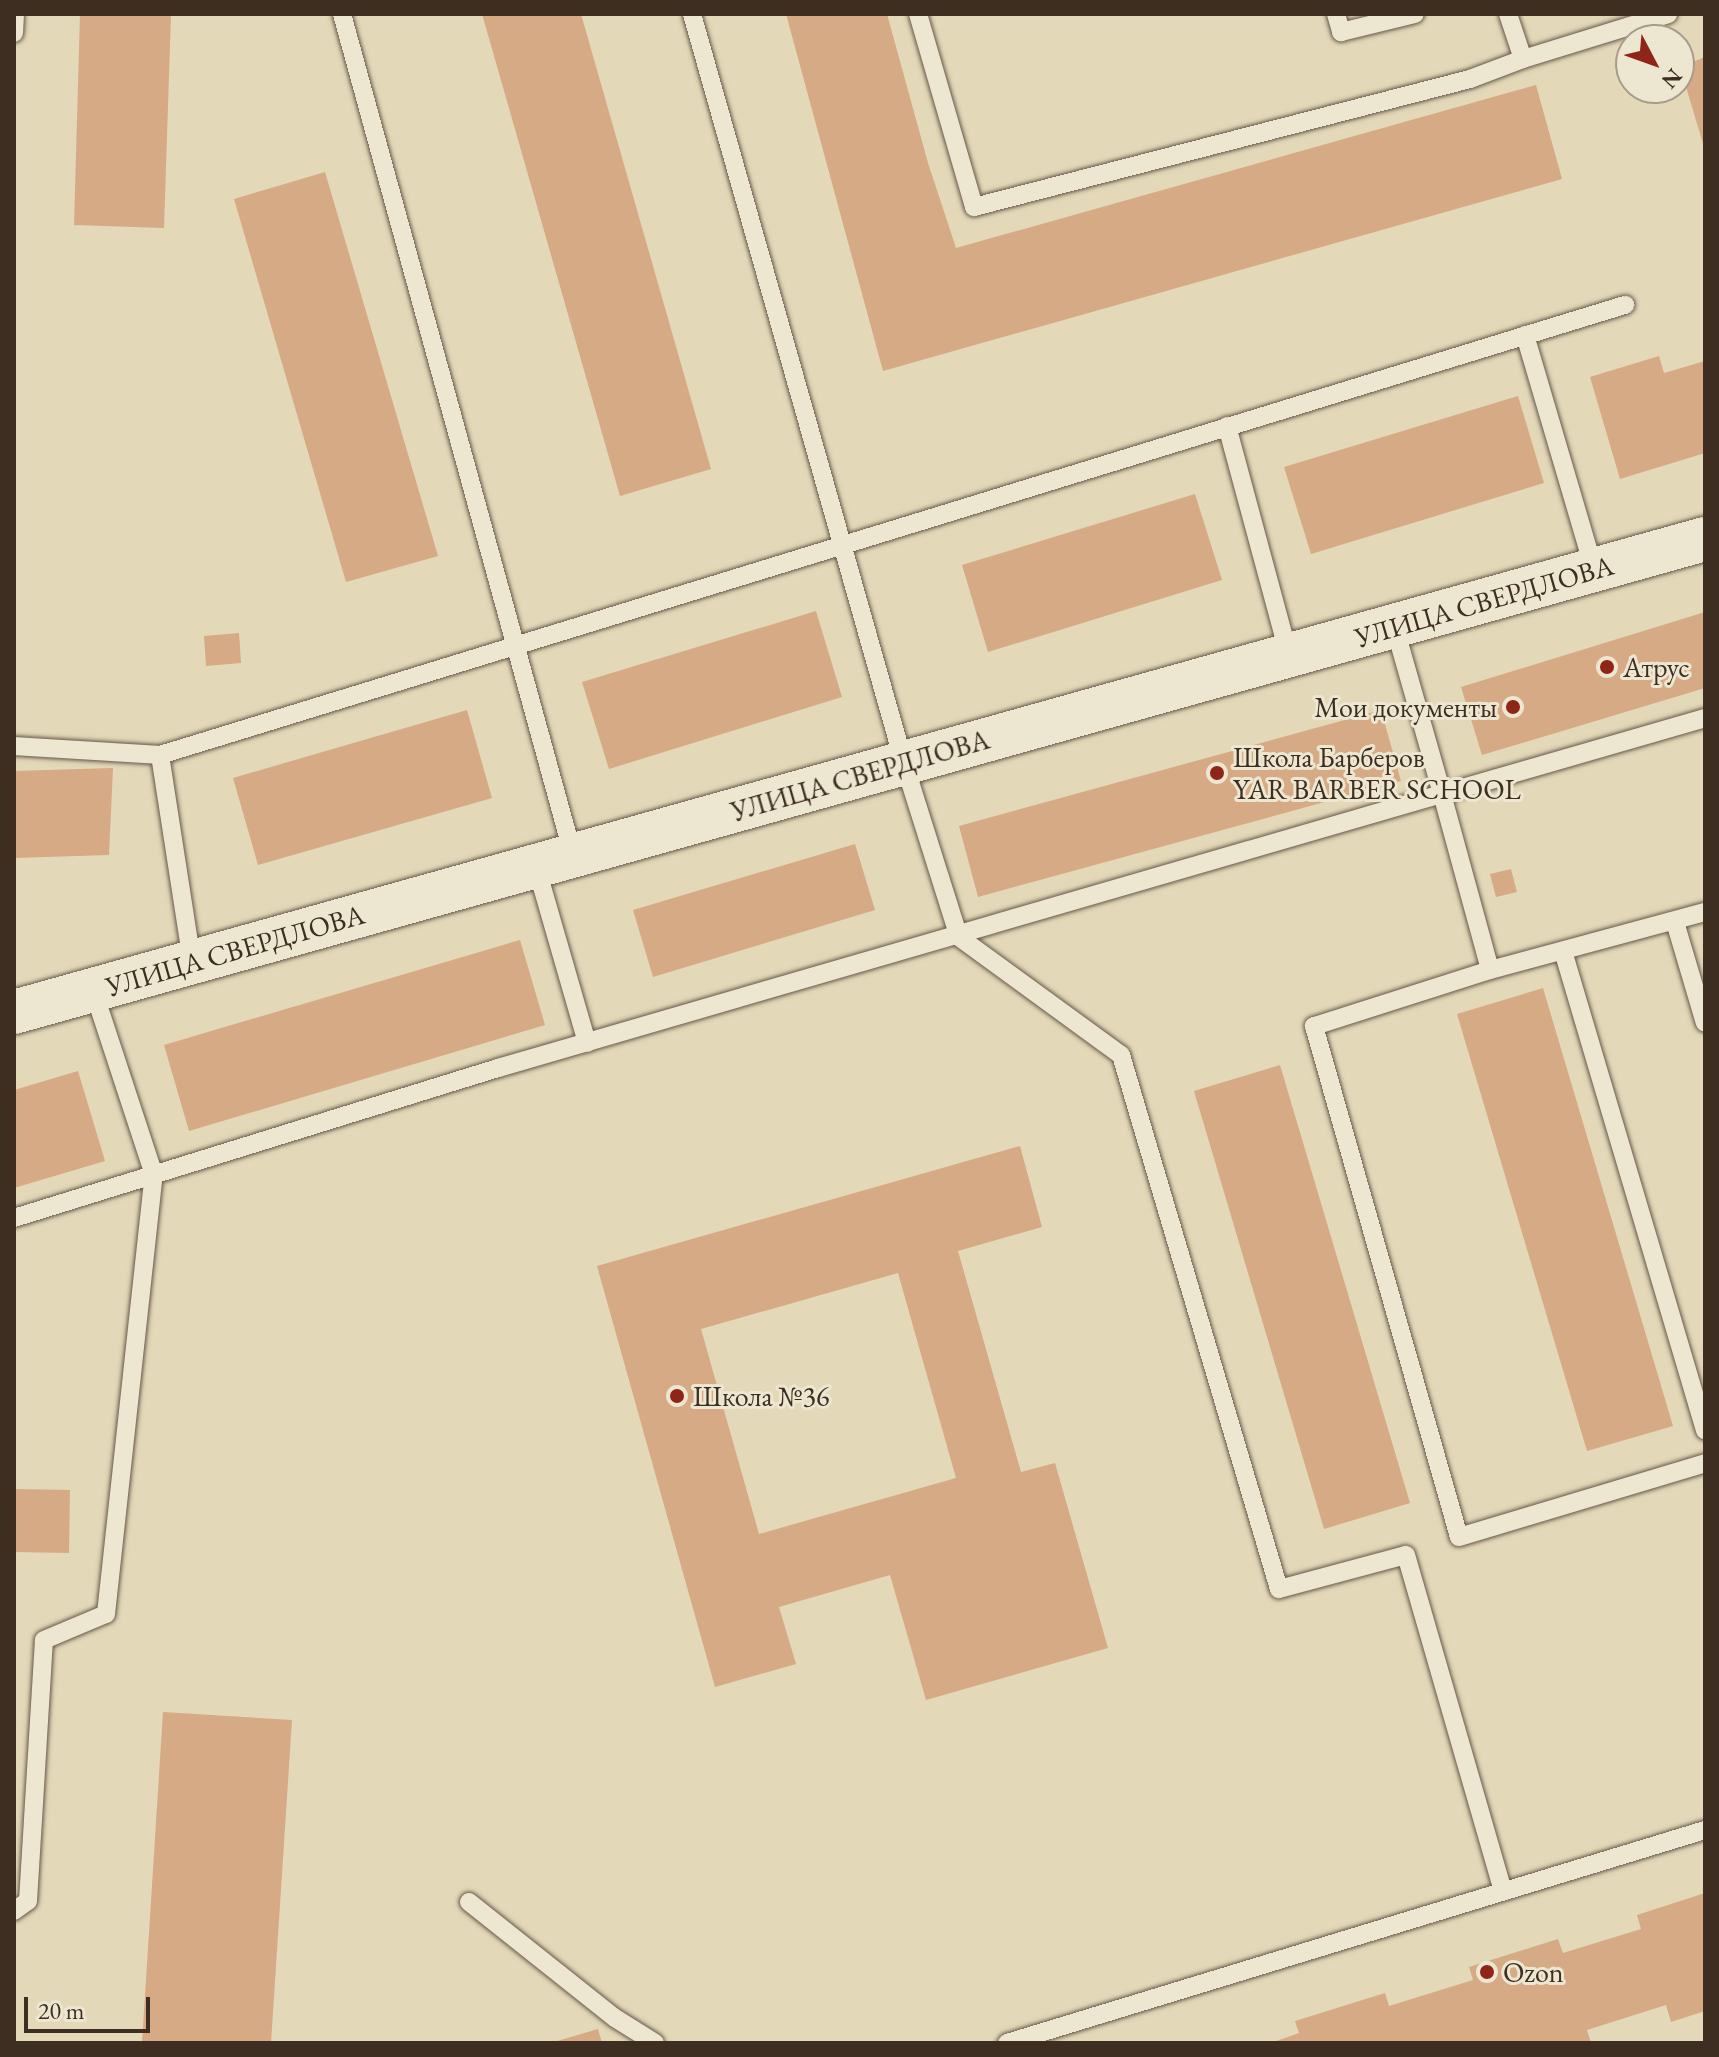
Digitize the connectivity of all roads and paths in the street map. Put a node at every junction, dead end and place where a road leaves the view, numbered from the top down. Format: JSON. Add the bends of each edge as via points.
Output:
{"nodes":[{"id":1,"x":15,"y":14,"type":"edge"},
{"id":2,"x":342,"y":14,"type":"edge"},
{"id":3,"x":692,"y":14,"type":"edge"},
{"id":4,"x":918,"y":14,"type":"edge"},
{"id":5,"x":1336,"y":14,"type":"edge"},
{"id":6,"x":1415,"y":14,"type":"edge"},
{"id":7,"x":1508,"y":14,"type":"edge"},
{"id":8,"x":1668,"y":14,"type":"edge"},
{"id":9,"x":14,"y":33,"type":"edge"},
{"id":10,"x":1523,"y":59,"type":"junction"},
{"id":11,"x":1625,"y":305,"type":"dead end"},
{"id":12,"x":1525,"y":335,"type":"junction"},
{"id":13,"x":1227,"y":426,"type":"junction"},
{"id":14,"x":1705,"y":539,"type":"edge"},
{"id":15,"x":841,"y":543,"type":"junction"},
{"id":16,"x":1594,"y":570,"type":"junction"},
{"id":17,"x":1394,"y":625,"type":"junction"},
{"id":18,"x":515,"y":647,"type":"junction"},
{"id":19,"x":1289,"y":655,"type":"junction"},
{"id":20,"x":1705,"y":718,"type":"edge"},
{"id":21,"x":14,"y":746,"type":"edge"},
{"id":22,"x":160,"y":755,"type":"junction"},
{"id":23,"x":904,"y":763,"type":"junction"},
{"id":24,"x":1442,"y":794,"type":"junction"},
{"id":25,"x":554,"y":861,"type":"junction"},
{"id":26,"x":1705,"y":912,"type":"edge"},
{"id":27,"x":1675,"y":922,"type":"junction"},
{"id":28,"x":959,"y":937,"type":"junction"},
{"id":29,"x":1563,"y":951,"type":"junction"},
{"id":30,"x":192,"y":962,"type":"junction"},
{"id":31,"x":1490,"y":970,"type":"junction"},
{"id":32,"x":93,"y":989,"type":"junction"},
{"id":33,"x":14,"y":1012,"type":"edge"},
{"id":34,"x":1705,"y":1023,"type":"edge"},
{"id":35,"x":587,"y":1043,"type":"junction"},
{"id":36,"x":154,"y":1175,"type":"junction"},
{"id":37,"x":14,"y":1218,"type":"edge"},
{"id":38,"x":1705,"y":1430,"type":"edge"},
{"id":39,"x":1705,"y":1463,"type":"edge"},
{"id":40,"x":1705,"y":1830,"type":"edge"},
{"id":41,"x":1503,"y":1891,"type":"junction"},
{"id":42,"x":469,"y":1902,"type":"dead end"},
{"id":43,"x":14,"y":1911,"type":"edge"},
{"id":44,"x":655,"y":2043,"type":"edge"},
{"id":45,"x":1007,"y":2043,"type":"edge"}],
"edges":[{"from":1,"to":9,"type":"lane"},
{"from":2,"to":18,"type":"lane"},
{"from":3,"to":15,"type":"lane"},
{"from":4,"to":10,"type":"lane","via":[[974,207],[1470,79]]},
{"from":5,"to":6,"type":"lane","via":[[1341,32]]},
{"from":7,"to":10,"type":"lane"},
{"from":8,"to":10,"type":"lane"},
{"from":11,"to":12,"type":"lane"},
{"from":12,"to":13,"type":"lane"},
{"from":12,"to":16,"type":"lane"},
{"from":13,"to":15,"type":"lane"},
{"from":13,"to":19,"type":"lane"},
{"from":14,"to":16,"type":"street","name":"УЛИЦА СВЕРДЛОВА"},
{"from":15,"to":18,"type":"lane"},
{"from":15,"to":23,"type":"lane"},
{"from":16,"to":17,"type":"street","name":"УЛИЦА СВЕРДЛОВА"},
{"from":17,"to":19,"type":"street","name":"УЛИЦА СВЕРДЛОВА"},
{"from":17,"to":24,"type":"lane"},
{"from":18,"to":22,"type":"lane"},
{"from":18,"to":25,"type":"lane"},
{"from":19,"to":23,"type":"street","name":"УЛИЦА СВЕРДЛОВА"},
{"from":20,"to":24,"type":"lane"},
{"from":21,"to":22,"type":"lane"},
{"from":22,"to":30,"type":"lane"},
{"from":23,"to":25,"type":"street","name":"УЛИЦА СВЕРДЛОВА"},
{"from":23,"to":28,"type":"lane"},
{"from":24,"to":28,"type":"lane"},
{"from":24,"to":31,"type":"lane"},
{"from":25,"to":30,"type":"street","name":"УЛИЦА СВЕРДЛОВА"},
{"from":25,"to":35,"type":"lane"},
{"from":26,"to":27,"type":"lane"},
{"from":27,"to":29,"type":"lane"},
{"from":27,"to":34,"type":"lane"},
{"from":28,"to":35,"type":"lane"},
{"from":28,"to":41,"type":"lane","via":[[1121,1055],[1279,1589],[1406,1555]]},
{"from":29,"to":31,"type":"lane"},
{"from":29,"to":38,"type":"lane"},
{"from":30,"to":32,"type":"street","name":"УЛИЦА СВЕРДЛОВА"},
{"from":31,"to":39,"type":"lane","via":[[1314,1026],[1459,1537]]},
{"from":32,"to":33,"type":"street","name":"УЛИЦА СВЕРДЛОВА"},
{"from":32,"to":36,"type":"lane"},
{"from":35,"to":36,"type":"lane"},
{"from":36,"to":37,"type":"lane"},
{"from":36,"to":43,"type":"lane","via":[[106,1614],[44,1640],[28,1901]]},
{"from":40,"to":41,"type":"lane"},
{"from":41,"to":45,"type":"lane"},
{"from":42,"to":44,"type":"lane","via":[[615,2018]]}]}
